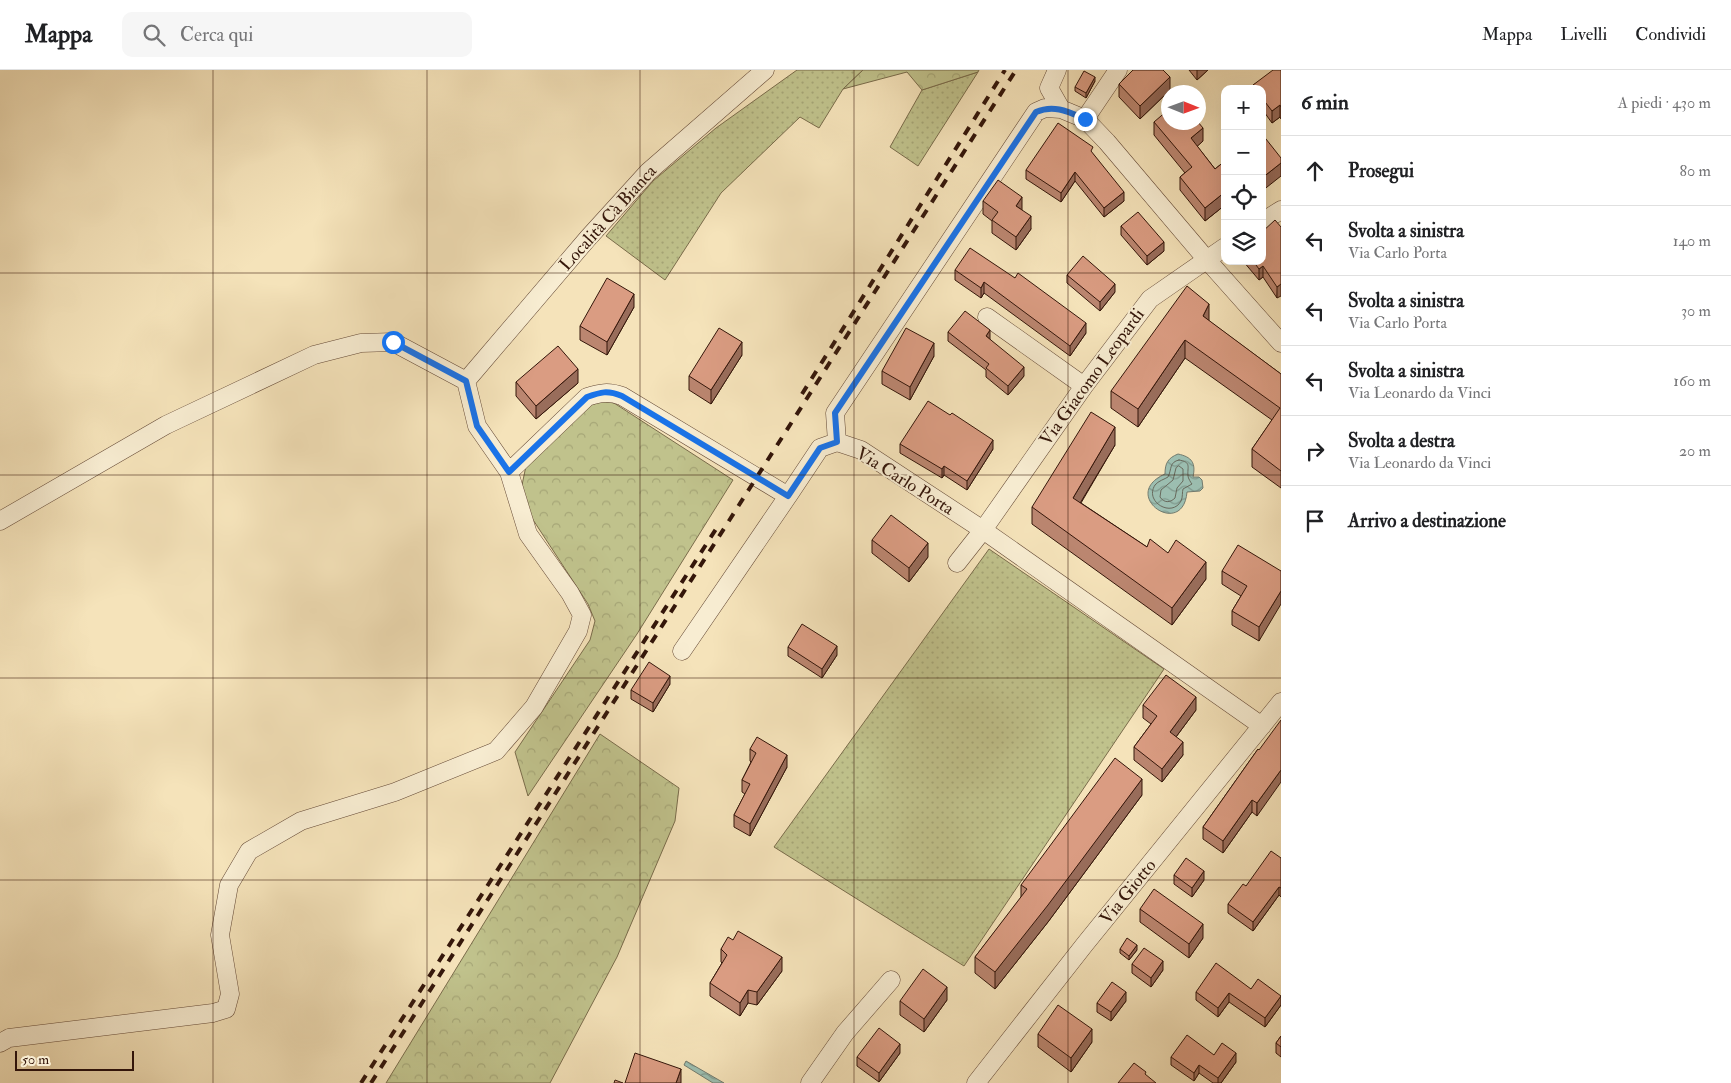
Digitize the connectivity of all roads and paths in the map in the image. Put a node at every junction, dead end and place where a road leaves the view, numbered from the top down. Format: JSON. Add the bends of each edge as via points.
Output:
{"nodes":[{"id":1,"x":765,"y":70,"type":"edge"},
{"id":2,"x":1057,"y":70,"type":"edge"},
{"id":3,"x":1111,"y":72,"type":"edge"},
{"id":4,"x":1061,"y":109,"type":"junction"},
{"id":5,"x":1085,"y":119,"type":"junction"},
{"id":6,"x":1281,"y":210,"type":"edge"},
{"id":7,"x":1265,"y":220,"type":"edge"},
{"id":8,"x":1221,"y":250,"type":"edge"},
{"id":9,"x":1206,"y":260,"type":"junction"},
{"id":10,"x":987,"y":317,"type":"dead end"},
{"id":11,"x":1281,"y":343,"type":"edge"},
{"id":12,"x":466,"y":381,"type":"junction"},
{"id":13,"x":1084,"y":386,"type":"junction"},
{"id":14,"x":837,"y":442,"type":"junction"},
{"id":15,"x":509,"y":472,"type":"junction"},
{"id":16,"x":788,"y":496,"type":"junction"},
{"id":17,"x":0,"y":521,"type":"edge"},
{"id":18,"x":983,"y":530,"type":"junction"},
{"id":19,"x":957,"y":563,"type":"dead end"},
{"id":20,"x":682,"y":651,"type":"dead end"},
{"id":21,"x":1281,"y":702,"type":"edge"},
{"id":22,"x":1262,"y":726,"type":"junction"},
{"id":23,"x":891,"y":980,"type":"dead end"},
{"id":24,"x":0,"y":1043,"type":"edge"},
{"id":25,"x":810,"y":1083,"type":"edge"},
{"id":26,"x":976,"y":1083,"type":"edge"}],
"edges":[{"from":1,"to":12,"type":"street","name":"Località Cà Bianca","via":[[648,172]]},
{"from":2,"to":4,"type":"street","via":[[1049,88]]},
{"from":3,"to":5,"type":"street"},
{"from":4,"to":5,"type":"street"},
{"from":4,"to":14,"type":"street","via":[[1045,108],[1036,112],[835,413]]},
{"from":5,"to":9,"type":"street"},
{"from":6,"to":7,"type":"street"},
{"from":8,"to":9,"type":"street","name":"Via Giacomo Leopardi"},
{"from":9,"to":11,"type":"street"},
{"from":9,"to":13,"type":"street","name":"Via Giacomo Leopardi","via":[[1150,299]]},
{"from":10,"to":13,"type":"street"},
{"from":12,"to":15,"type":"street","via":[[477,426]]},
{"from":12,"to":17,"type":"street","via":[[393,342],[361,343],[314,355],[166,425]]},
{"from":13,"to":18,"type":"street","name":"Via Giacomo Leopardi"},
{"from":14,"to":16,"type":"street","name":"Via Carlo Porta","via":[[820,448]]},
{"from":14,"to":18,"type":"street","name":"Via Carlo Porta","via":[[861,450]]},
{"from":15,"to":16,"type":"street","via":[[587,397],[610,392],[622,396]]},
{"from":15,"to":24,"type":"street","via":[[528,534],[582,615],[578,631],[534,708],[496,751],[396,792],[301,821],[249,852],[229,885],[220,935],[230,994],[226,1009],[9,1038]]},
{"from":16,"to":20,"type":"street","name":"Via Carlo Porta"},
{"from":18,"to":19,"type":"street","name":"Via Giacomo Leopardi"},
{"from":18,"to":22,"type":"street","name":"Via Carlo Porta"},
{"from":21,"to":22,"type":"street","name":"Via Giotto"},
{"from":22,"to":26,"type":"street","name":"Via Giotto"},
{"from":23,"to":25,"type":"street","via":[[845,1033]]}]}
